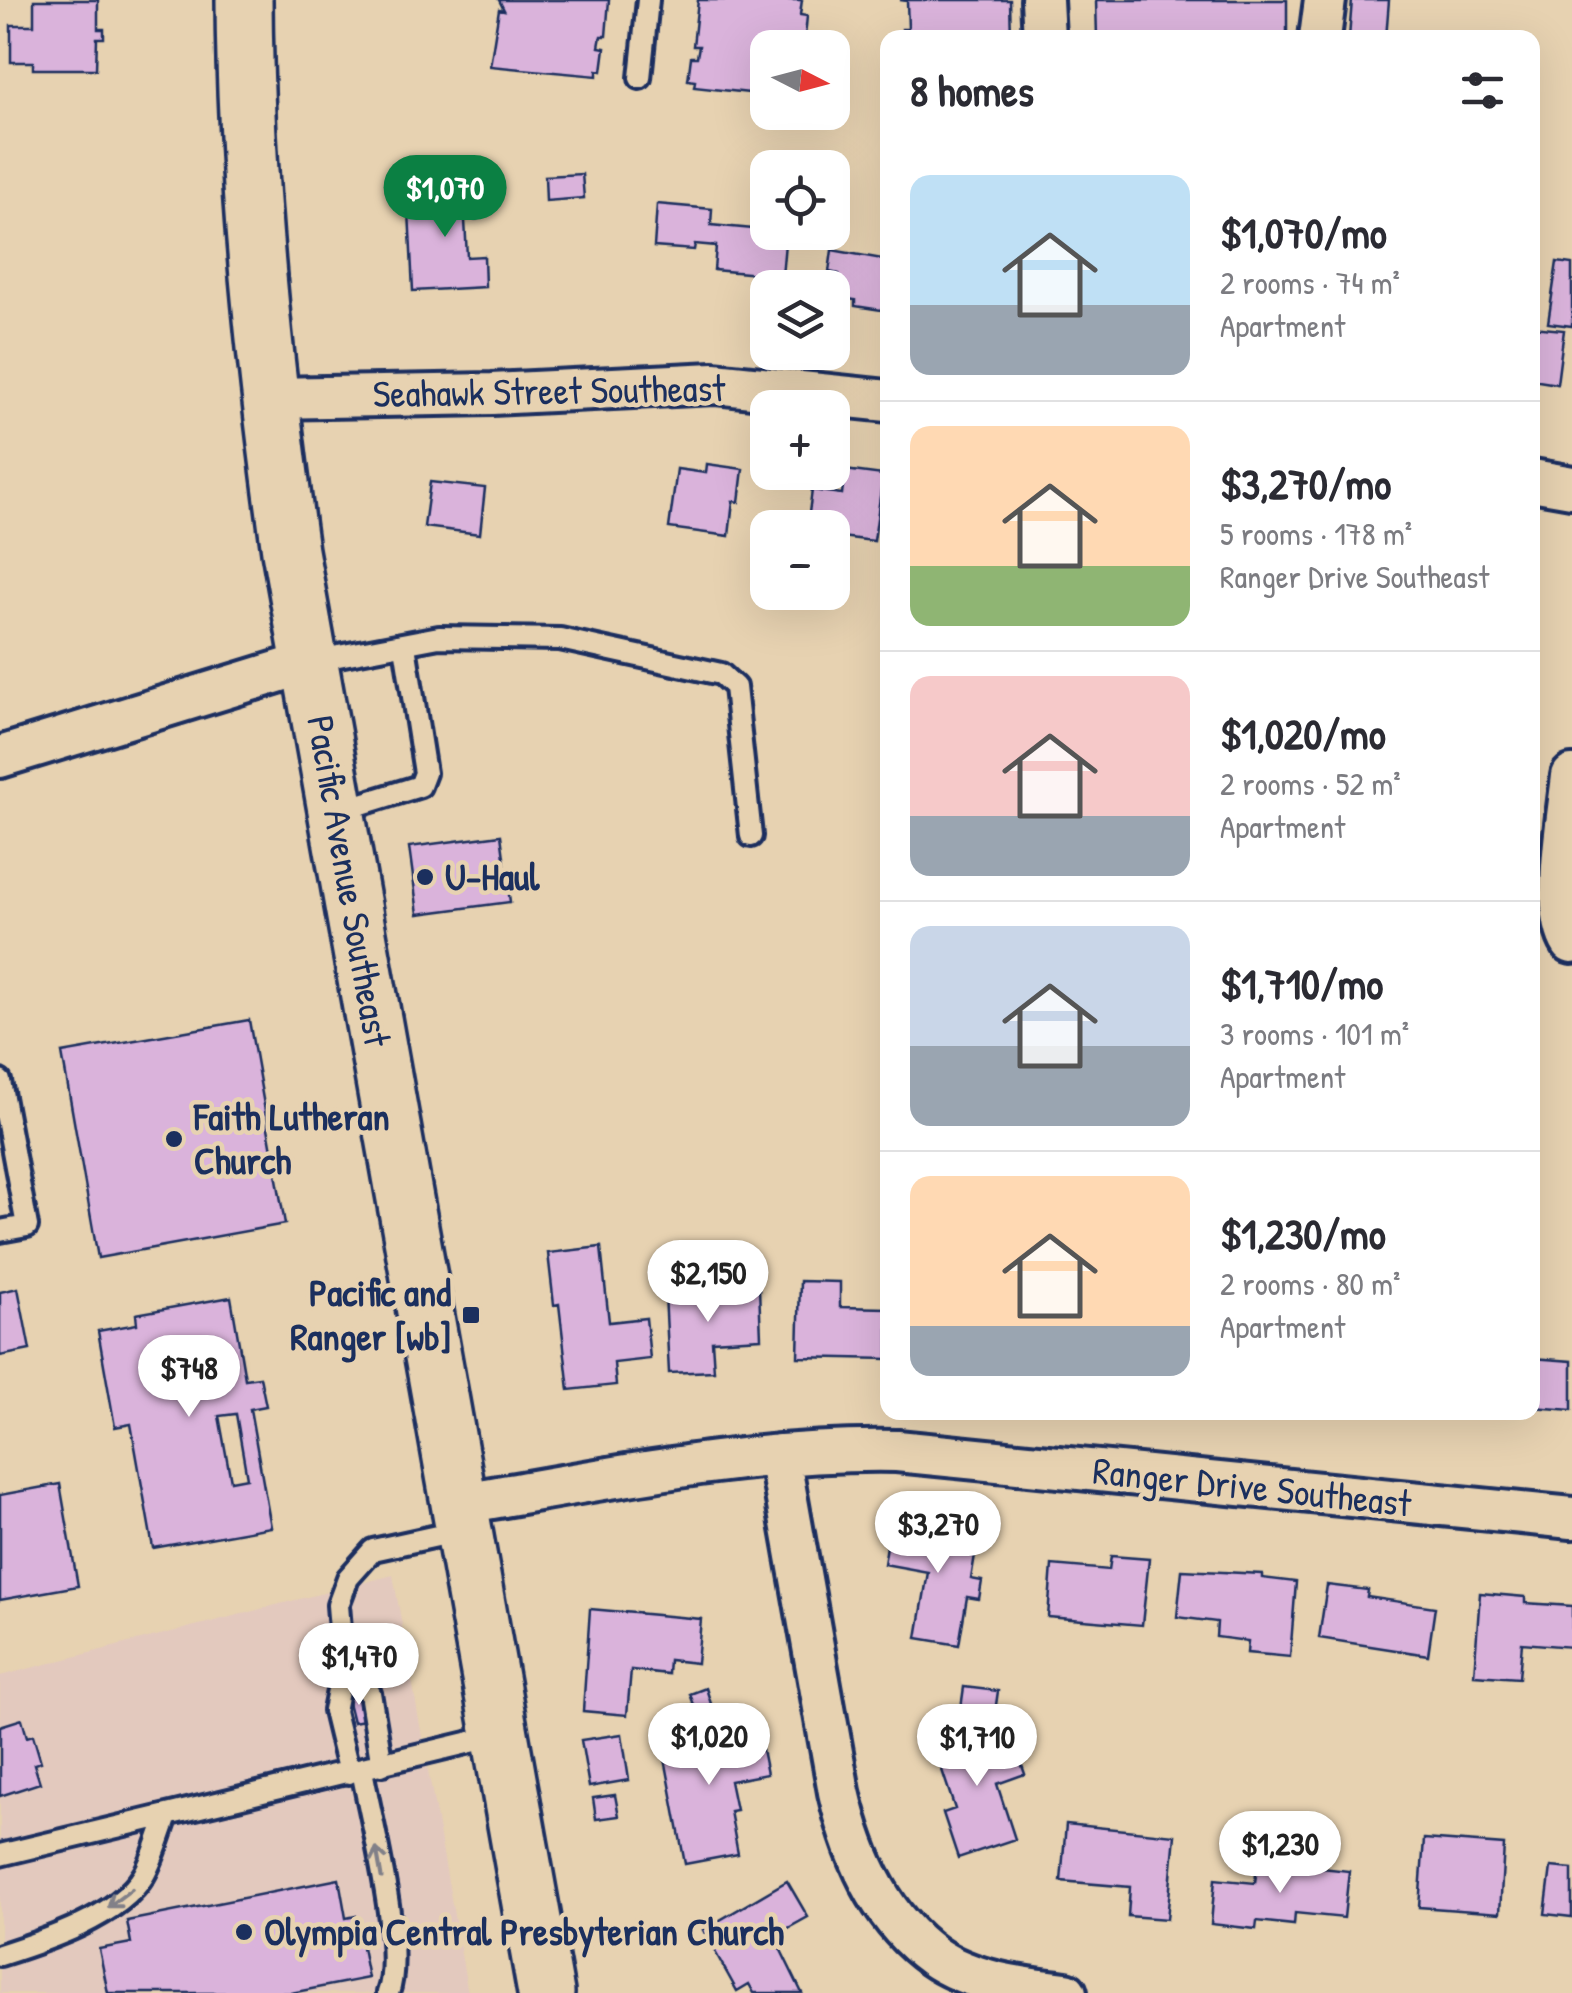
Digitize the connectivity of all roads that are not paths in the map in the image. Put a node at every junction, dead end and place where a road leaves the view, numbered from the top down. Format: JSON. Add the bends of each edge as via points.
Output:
{"nodes":[{"id":1,"x":244,"y":0,"type":"edge"},
{"id":2,"x":648,"y":0,"type":"edge"},
{"id":3,"x":1042,"y":0,"type":"edge"},
{"id":4,"x":1325,"y":0,"type":"edge"},
{"id":5,"x":1044,"y":30,"type":"edge"},
{"id":6,"x":1321,"y":30,"type":"edge"},
{"id":7,"x":640,"y":78,"type":"dead end"},
{"id":8,"x":271,"y":398,"type":"junction"},
{"id":9,"x":880,"y":400,"type":"edge"},
{"id":10,"x":1540,"y":481,"type":"edge"},
{"id":11,"x":1572,"y":486,"type":"edge"},
{"id":12,"x":404,"y":646,"type":"junction"},
{"id":13,"x":310,"y":662,"type":"junction"},
{"id":14,"x":0,"y":757,"type":"edge"},
{"id":15,"x":1572,"y":776,"type":"edge"},
{"id":16,"x":337,"y":812,"type":"junction"},
{"id":17,"x":751,"y":836,"type":"dead end"},
{"id":18,"x":1572,"y":943,"type":"edge"},
{"id":19,"x":0,"y":1081,"type":"edge"},
{"id":20,"x":0,"y":1231,"type":"edge"},
{"id":21,"x":779,"y":1455,"type":"junction"},
{"id":22,"x":459,"y":1517,"type":"junction"},
{"id":23,"x":1572,"y":1518,"type":"edge"},
{"id":24,"x":343,"y":1666,"type":"junction"},
{"id":25,"x":498,"y":1736,"type":"junction"},
{"id":26,"x":365,"y":1769,"type":"junction"},
{"id":27,"x":168,"y":1816,"type":"junction"},
{"id":28,"x":0,"y":1855,"type":"edge"},
{"id":29,"x":0,"y":1955,"type":"edge"},
{"id":30,"x":388,"y":1993,"type":"edge"},
{"id":31,"x":546,"y":1993,"type":"edge"},
{"id":32,"x":1066,"y":1993,"type":"edge"}],
"edges":[{"from":1,"to":8,"type":"main road","name":"Pacific Avenue Southeast"},
{"from":2,"to":7,"type":"lane"},
{"from":3,"to":5,"type":"street"},
{"from":4,"to":6,"type":"street"},
{"from":8,"to":9,"type":"street","name":"Seahawk Street Southeast","via":[[714,383]]},
{"from":8,"to":13,"type":"main road","name":"Pacific Avenue Southeast"},
{"from":10,"to":11,"type":"street"},
{"from":12,"to":13,"type":"lane"},
{"from":12,"to":16,"type":"lane","via":[[425,773],[420,786]]},
{"from":12,"to":17,"type":"lane","via":[[439,637],[560,639],[720,674],[735,688]]},
{"from":13,"to":14,"type":"street"},
{"from":13,"to":16,"type":"main road","name":"Pacific Avenue Southeast"},
{"from":15,"to":18,"type":"street","via":[[1561,885]]},
{"from":16,"to":22,"type":"main road","name":"Pacific Avenue Southeast"},
{"from":19,"to":20,"type":"lane","via":[[27,1226]]},
{"from":21,"to":22,"type":"street","name":"Ranger Drive Southeast"},
{"from":21,"to":23,"type":"street","name":"Ranger Drive Southeast","via":[[896,1452]]},
{"from":21,"to":32,"type":"street","via":[[839,1792],[865,1876],[933,1956],[1017,1988]]},
{"from":22,"to":24,"type":"lane","via":[[372,1550],[348,1578],[338,1605]]},
{"from":22,"to":25,"type":"main road","name":"Pacific Avenue Southeast"},
{"from":24,"to":26,"type":"lane","via":[[334,1710]]},
{"from":24,"to":26,"type":"lane","via":[[370,1693]]},
{"from":25,"to":26,"type":"lane"},
{"from":25,"to":31,"type":"main road","name":"Pacific Avenue Southeast"},
{"from":26,"to":27,"type":"lane"},
{"from":30,"to":26,"type":"lane","one_way":true,"via":[[392,1938]]},
{"from":27,"to":28,"type":"lane"},
{"from":27,"to":29,"type":"lane","one_way":true,"via":[[133,1888],[74,1928]]}]}
